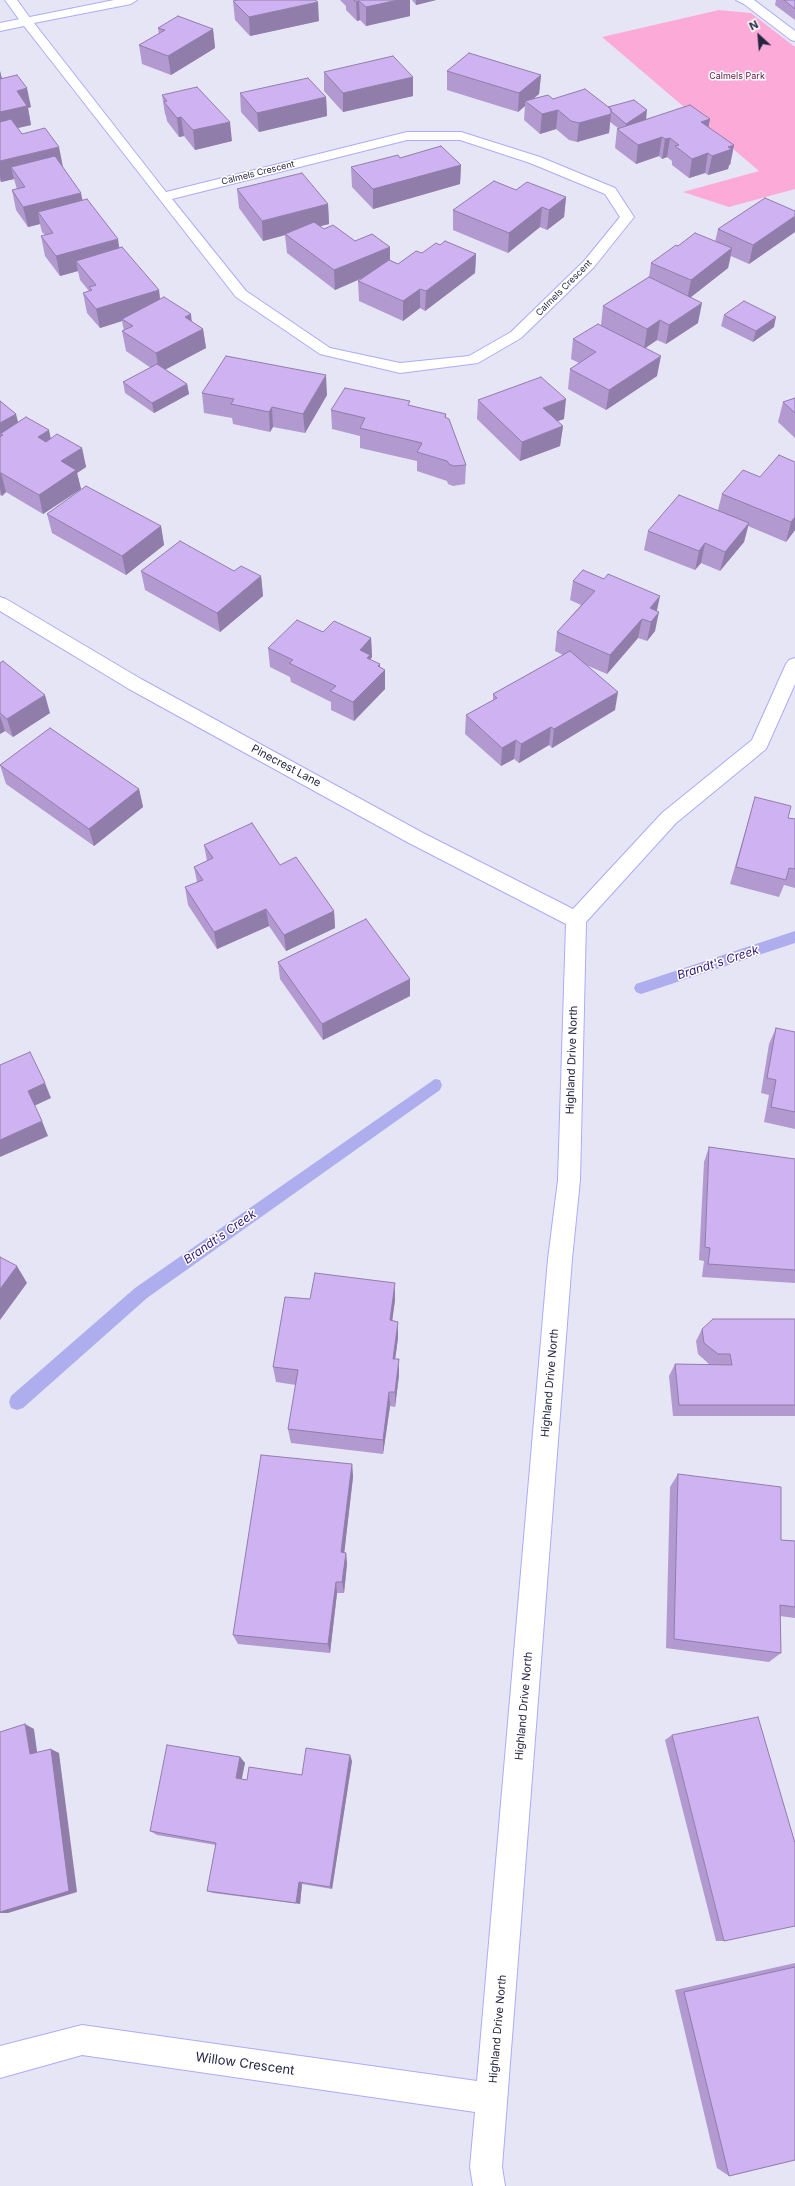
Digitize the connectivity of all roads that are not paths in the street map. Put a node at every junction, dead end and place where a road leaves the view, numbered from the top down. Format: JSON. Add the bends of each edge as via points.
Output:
{"nodes":[{"id":1,"x":11,"y":0,"type":"edge"},
{"id":2,"x":131,"y":0,"type":"edge"},
{"id":3,"x":742,"y":0,"type":"edge"},
{"id":4,"x":27,"y":22,"type":"junction"},
{"id":5,"x":0,"y":27,"type":"edge"},
{"id":6,"x":795,"y":37,"type":"edge"},
{"id":7,"x":163,"y":197,"type":"junction"},
{"id":8,"x":0,"y":603,"type":"edge"},
{"id":9,"x":795,"y":664,"type":"edge"},
{"id":10,"x":576,"y":920,"type":"junction"},
{"id":11,"x":0,"y":2062,"type":"edge"},
{"id":12,"x":492,"y":2099,"type":"junction"},
{"id":13,"x":488,"y":2186,"type":"edge"}],
"edges":[{"from":1,"to":4,"type":"street","name":"Calmels Crescent"},
{"from":2,"to":4,"type":"street"},
{"from":3,"to":6,"type":"street","via":[[748,1]]},
{"from":4,"to":5,"type":"street"},
{"from":4,"to":7,"type":"street","name":"Calmels Crescent"},
{"from":7,"to":7,"type":"street","name":"Calmels Crescent","via":[[241,294],[325,351],[400,368],[473,360],[516,335],[589,264],[627,217],[610,190],[535,160],[461,136],[407,136]]},
{"from":8,"to":10,"type":"street","name":"Pinecrest Lane","via":[[142,688],[416,838]]},
{"from":9,"to":10,"type":"street","via":[[759,744],[669,818]]},
{"from":10,"to":12,"type":"street","name":"Highland Drive North","via":[[569,1180],[560,1259]]},
{"from":11,"to":12,"type":"street","name":"Willow Crescent","via":[[82,2040]]},
{"from":12,"to":13,"type":"street","name":"Highland Drive North","via":[[486,2167]]}]}
